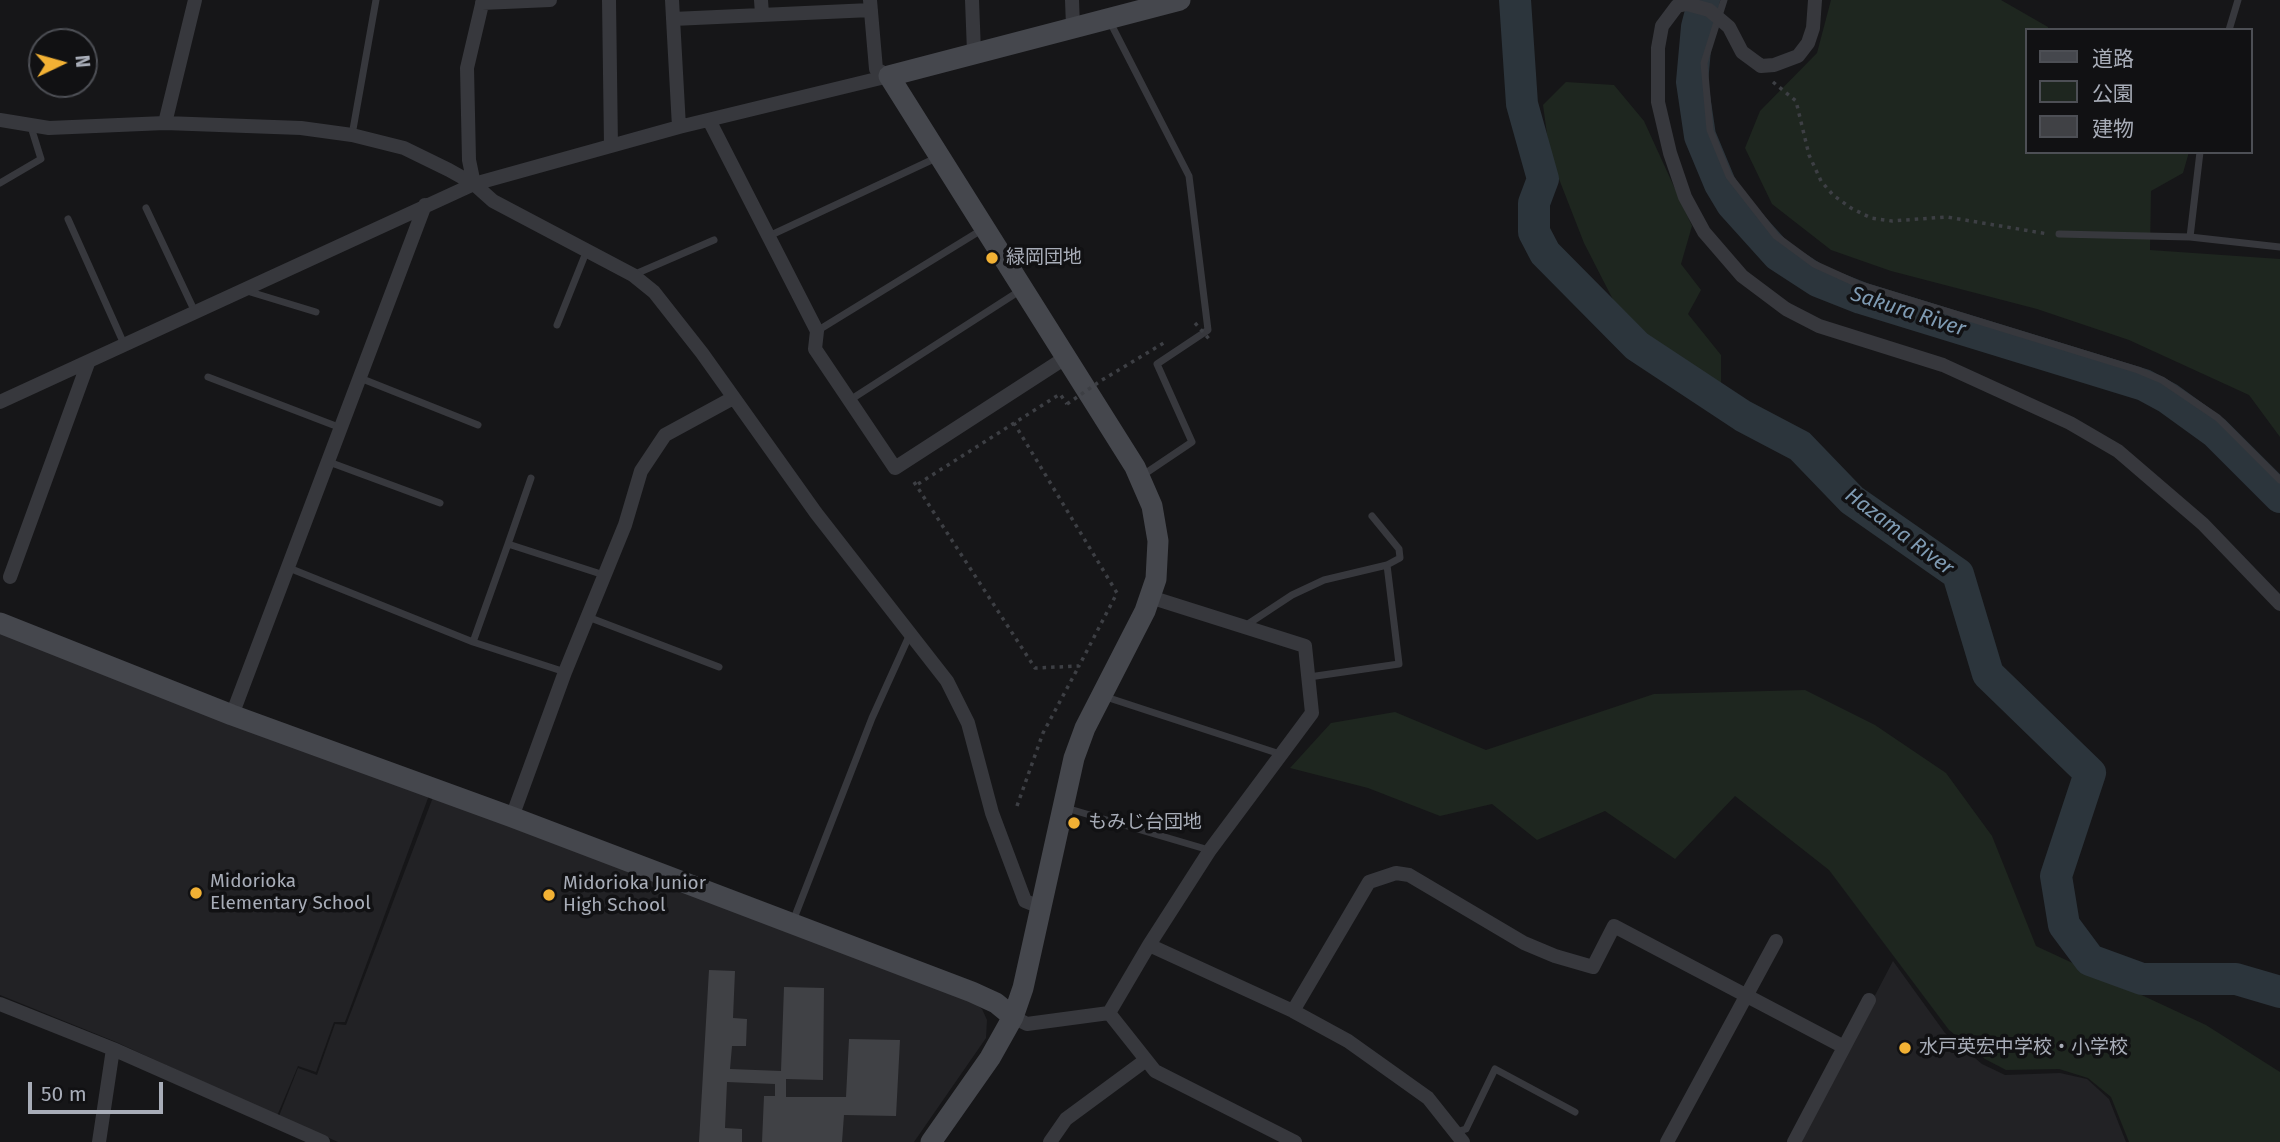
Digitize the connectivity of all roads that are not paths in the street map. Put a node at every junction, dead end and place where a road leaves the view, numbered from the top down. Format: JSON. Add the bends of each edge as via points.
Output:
{"nodes":[{"id":1,"x":195,"y":0,"type":"edge"},
{"id":2,"x":376,"y":0,"type":"edge"},
{"id":3,"x":550,"y":0,"type":"edge"},
{"id":4,"x":609,"y":0,"type":"edge"},
{"id":5,"x":672,"y":0,"type":"edge"},
{"id":6,"x":972,"y":0,"type":"edge"},
{"id":7,"x":1072,"y":0,"type":"edge"},
{"id":8,"x":1179,"y":0,"type":"edge"},
{"id":9,"x":1724,"y":0,"type":"edge"},
{"id":10,"x":1815,"y":0,"type":"edge"},
{"id":11,"x":2238,"y":0,"type":"edge"},
{"id":12,"x":482,"y":1,"type":"edge"},
{"id":13,"x":870,"y":5,"type":"edge"},
{"id":14,"x":762,"y":7,"type":"edge"},
{"id":15,"x":1714,"y":14,"type":"junction"},
{"id":16,"x":673,"y":19,"type":"junction"},
{"id":17,"x":1108,"y":19,"type":"junction"},
{"id":18,"x":1073,"y":27,"type":"junction"},
{"id":19,"x":2230,"y":28,"type":"edge"},
{"id":20,"x":974,"y":52,"type":"junction"},
{"id":21,"x":889,"y":76,"type":"junction"},
{"id":22,"x":0,"y":120,"type":"edge"},
{"id":23,"x":709,"y":120,"type":"junction"},
{"id":24,"x":165,"y":123,"type":"junction"},
{"id":25,"x":31,"y":127,"type":"junction"},
{"id":26,"x":679,"y":127,"type":"junction"},
{"id":27,"x":352,"y":135,"type":"junction"},
{"id":28,"x":611,"y":146,"type":"junction"},
{"id":29,"x":2200,"y":154,"type":"edge"},
{"id":30,"x":940,"y":157,"type":"junction"},
{"id":31,"x":0,"y":183,"type":"edge"},
{"id":32,"x":474,"y":184,"type":"junction"},
{"id":33,"x":425,"y":205,"type":"junction"},
{"id":34,"x":146,"y":208,"type":"dead end"},
{"id":35,"x":68,"y":219,"type":"dead end"},
{"id":36,"x":984,"y":228,"type":"junction"},
{"id":37,"x":2059,"y":234,"type":"road end"},
{"id":38,"x":769,"y":236,"type":"junction"},
{"id":39,"x":2190,"y":237,"type":"junction"},
{"id":40,"x":714,"y":240,"type":"dead end"},
{"id":41,"x":2280,"y":247,"type":"edge"},
{"id":42,"x":587,"y":250,"type":"junction"},
{"id":43,"x":633,"y":275,"type":"junction"},
{"id":44,"x":1022,"y":289,"type":"junction"},
{"id":45,"x":243,"y":290,"type":"junction"},
{"id":46,"x":195,"y":312,"type":"junction"},
{"id":47,"x":316,"y":312,"type":"dead end"},
{"id":48,"x":557,"y":325,"type":"dead end"},
{"id":49,"x":817,"y":331,"type":"junction"},
{"id":50,"x":124,"y":344,"type":"junction"},
{"id":51,"x":1065,"y":358,"type":"junction"},
{"id":52,"x":88,"y":363,"type":"junction"},
{"id":53,"x":208,"y":377,"type":"dead end"},
{"id":54,"x":360,"y":378,"type":"junction"},
{"id":55,"x":733,"y":398,"type":"junction"},
{"id":56,"x":850,"y":400,"type":"junction"},
{"id":57,"x":0,"y":402,"type":"edge"},
{"id":58,"x":478,"y":425,"type":"dead end"},
{"id":59,"x":341,"y":429,"type":"junction"},
{"id":60,"x":329,"y":462,"type":"junction"},
{"id":61,"x":1140,"y":477,"type":"junction"},
{"id":62,"x":531,"y":478,"type":"dead end"},
{"id":63,"x":2280,"y":480,"type":"edge"},
{"id":64,"x":440,"y":503,"type":"dead end"},
{"id":65,"x":1372,"y":516,"type":"dead end"},
{"id":66,"x":508,"y":544,"type":"junction"},
{"id":67,"x":1387,"y":565,"type":"junction"},
{"id":68,"x":289,"y":568,"type":"junction"},
{"id":69,"x":605,"y":575,"type":"junction"},
{"id":70,"x":10,"y":578,"type":"dead end"},
{"id":71,"x":1150,"y":597,"type":"junction"},
{"id":72,"x":2280,"y":604,"type":"edge"},
{"id":73,"x":588,"y":617,"type":"junction"},
{"id":74,"x":0,"y":623,"type":"edge"},
{"id":75,"x":1243,"y":627,"type":"junction"},
{"id":76,"x":911,"y":634,"type":"junction"},
{"id":77,"x":473,"y":642,"type":"junction"},
{"id":78,"x":719,"y":667,"type":"dead end"},
{"id":79,"x":565,"y":673,"type":"junction"},
{"id":80,"x":1310,"y":677,"type":"junction"},
{"id":81,"x":1102,"y":695,"type":"junction"},
{"id":82,"x":232,"y":715,"type":"junction"},
{"id":83,"x":1281,"y":755,"type":"junction"},
{"id":84,"x":1061,"y":807,"type":"junction"},
{"id":85,"x":512,"y":817,"type":"junction"},
{"id":86,"x":1210,"y":850,"type":"junction"},
{"id":87,"x":1040,"y":907,"type":"junction"},
{"id":88,"x":791,"y":925,"type":"junction"},
{"id":89,"x":1776,"y":941,"type":"dead end"},
{"id":90,"x":1149,"y":945,"type":"junction"},
{"id":91,"x":1746,"y":995,"type":"junction"},
{"id":92,"x":1869,"y":1000,"type":"dead end"},
{"id":93,"x":0,"y":1004,"type":"edge"},
{"id":94,"x":1293,"y":1011,"type":"junction"},
{"id":95,"x":1109,"y":1013,"type":"junction"},
{"id":96,"x":1013,"y":1017,"type":"junction"},
{"id":97,"x":1844,"y":1047,"type":"junction"},
{"id":98,"x":113,"y":1049,"type":"junction"},
{"id":99,"x":1146,"y":1060,"type":"junction"},
{"id":100,"x":1575,"y":1112,"type":"dead end"},
{"id":101,"x":1460,"y":1137,"type":"edge"},
{"id":102,"x":99,"y":1142,"type":"edge"},
{"id":103,"x":323,"y":1142,"type":"edge"},
{"id":104,"x":931,"y":1142,"type":"edge"},
{"id":105,"x":1050,"y":1142,"type":"edge"},
{"id":106,"x":1295,"y":1142,"type":"edge"},
{"id":107,"x":1667,"y":1142,"type":"edge"},
{"id":108,"x":1794,"y":1142,"type":"edge"}],
"edges":[{"from":1,"to":24,"type":"street"},
{"from":2,"to":27,"type":"lane"},
{"from":3,"to":12,"type":"street"},
{"from":4,"to":28,"type":"street"},
{"from":5,"to":16,"type":"street"},
{"from":6,"to":20,"type":"street"},
{"from":7,"to":18,"type":"street"},
{"from":8,"to":17,"type":"street"},
{"from":9,"to":15,"type":"lane"},
{"from":10,"to":15,"type":"street","via":[[1814,29],[1798,56],[1787,63],[1761,66],[1742,52]]},
{"from":11,"to":19,"type":"lane"},
{"from":12,"to":32,"type":"street","via":[[467,68],[469,160]]},
{"from":13,"to":14,"type":"street"},
{"from":13,"to":21,"type":"street","via":[[876,69]]},
{"from":14,"to":16,"type":"street"},
{"from":15,"to":63,"type":"lane","via":[[1704,63],[1710,130],[1729,176],[1776,236],[1814,264],[1858,284],[2162,380],[2218,418]]},
{"from":15,"to":72,"type":"street","via":[[1687,4],[1677,6],[1662,26],[1658,102],[1685,197],[1704,232],[1742,276],[1819,326],[1943,365],[2091,434],[2118,451],[2203,524]]},
{"from":16,"to":26,"type":"street"},
{"from":17,"to":18,"type":"street"},
{"from":17,"to":61,"type":"lane","via":[[1189,176],[1208,330],[1157,364],[1192,442]]},
{"from":18,"to":20,"type":"street"},
{"from":20,"to":21,"type":"street"},
{"from":21,"to":23,"type":"street"},
{"from":21,"to":30,"type":"street"},
{"from":22,"to":25,"type":"street"},
{"from":23,"to":26,"type":"street"},
{"from":23,"to":38,"type":"street"},
{"from":24,"to":25,"type":"street"},
{"from":24,"to":27,"type":"street","via":[[301,128]]},
{"from":25,"to":31,"type":"lane","via":[[41,159]]},
{"from":26,"to":28,"type":"street"},
{"from":27,"to":32,"type":"street","via":[[404,148]]},
{"from":28,"to":32,"type":"street"},
{"from":29,"to":39,"type":"lane"},
{"from":30,"to":36,"type":"street"},
{"from":30,"to":38,"type":"lane"},
{"from":32,"to":33,"type":"street"},
{"from":32,"to":42,"type":"street","via":[[493,201]]},
{"from":33,"to":45,"type":"street"},
{"from":33,"to":54,"type":"street"},
{"from":34,"to":46,"type":"lane"},
{"from":35,"to":50,"type":"lane"},
{"from":36,"to":44,"type":"street"},
{"from":36,"to":49,"type":"lane"},
{"from":37,"to":39,"type":"lane"},
{"from":38,"to":49,"type":"street"},
{"from":39,"to":41,"type":"lane"},
{"from":40,"to":43,"type":"lane"},
{"from":42,"to":43,"type":"street"},
{"from":42,"to":48,"type":"lane"},
{"from":43,"to":55,"type":"street","via":[[653,292]]},
{"from":44,"to":51,"type":"street"},
{"from":44,"to":56,"type":"lane"},
{"from":45,"to":46,"type":"street"},
{"from":45,"to":47,"type":"lane"},
{"from":46,"to":50,"type":"street"},
{"from":49,"to":56,"type":"street","via":[[815,349]]},
{"from":50,"to":52,"type":"street"},
{"from":51,"to":56,"type":"street","via":[[895,468]]},
{"from":51,"to":61,"type":"street"},
{"from":52,"to":57,"type":"street"},
{"from":52,"to":70,"type":"street"},
{"from":53,"to":59,"type":"lane"},
{"from":54,"to":58,"type":"lane"},
{"from":54,"to":59,"type":"street"},
{"from":55,"to":69,"type":"street","via":[[665,435],[641,471]]},
{"from":55,"to":76,"type":"street"},
{"from":59,"to":60,"type":"street"},
{"from":60,"to":64,"type":"lane"},
{"from":60,"to":68,"type":"street"},
{"from":61,"to":71,"type":"street","via":[[1152,506],[1158,541]]},
{"from":62,"to":66,"type":"lane"},
{"from":65,"to":67,"type":"lane","via":[[1399,549],[1400,558]]},
{"from":66,"to":69,"type":"lane"},
{"from":66,"to":77,"type":"lane"},
{"from":67,"to":75,"type":"lane","via":[[1324,580]]},
{"from":67,"to":80,"type":"lane","via":[[1399,664]]},
{"from":68,"to":77,"type":"lane"},
{"from":68,"to":82,"type":"street"},
{"from":69,"to":73,"type":"street"},
{"from":71,"to":75,"type":"street"},
{"from":71,"to":81,"type":"street"},
{"from":73,"to":78,"type":"lane"},
{"from":73,"to":79,"type":"street"},
{"from":74,"to":82,"type":"street"},
{"from":75,"to":80,"type":"street","via":[[1305,646]]},
{"from":76,"to":87,"type":"street","via":[[960,702],[992,813],[1025,901]]},
{"from":76,"to":88,"type":"lane","via":[[872,718]]},
{"from":77,"to":79,"type":"lane"},
{"from":79,"to":85,"type":"street"},
{"from":80,"to":83,"type":"street","via":[[1312,713]]},
{"from":81,"to":83,"type":"lane"},
{"from":81,"to":84,"type":"street","via":[[1078,748]]},
{"from":82,"to":85,"type":"street"},
{"from":83,"to":86,"type":"street"},
{"from":84,"to":86,"type":"lane"},
{"from":84,"to":87,"type":"street"},
{"from":85,"to":88,"type":"street"},
{"from":86,"to":90,"type":"street"},
{"from":87,"to":96,"type":"street"},
{"from":88,"to":96,"type":"street","via":[[972,992]]},
{"from":89,"to":91,"type":"street"},
{"from":90,"to":94,"type":"street"},
{"from":90,"to":95,"type":"street"},
{"from":91,"to":94,"type":"street","via":[[1614,926],[1593,967],[1555,956],[1409,875],[1396,873],[1368,882]]},
{"from":91,"to":97,"type":"street"},
{"from":91,"to":107,"type":"street"},
{"from":92,"to":97,"type":"street"},
{"from":93,"to":98,"type":"street"},
{"from":94,"to":101,"type":"street","via":[[1405,1079],[1428,1098]]},
{"from":95,"to":96,"type":"street","via":[[1027,1024]]},
{"from":95,"to":99,"type":"street"},
{"from":96,"to":104,"type":"street"},
{"from":97,"to":108,"type":"street"},
{"from":98,"to":102,"type":"street"},
{"from":98,"to":103,"type":"street"},
{"from":99,"to":105,"type":"street","via":[[1066,1119]]},
{"from":99,"to":106,"type":"street","via":[[1155,1071]]},
{"from":100,"to":101,"type":"lane","via":[[1495,1069]]}]}
